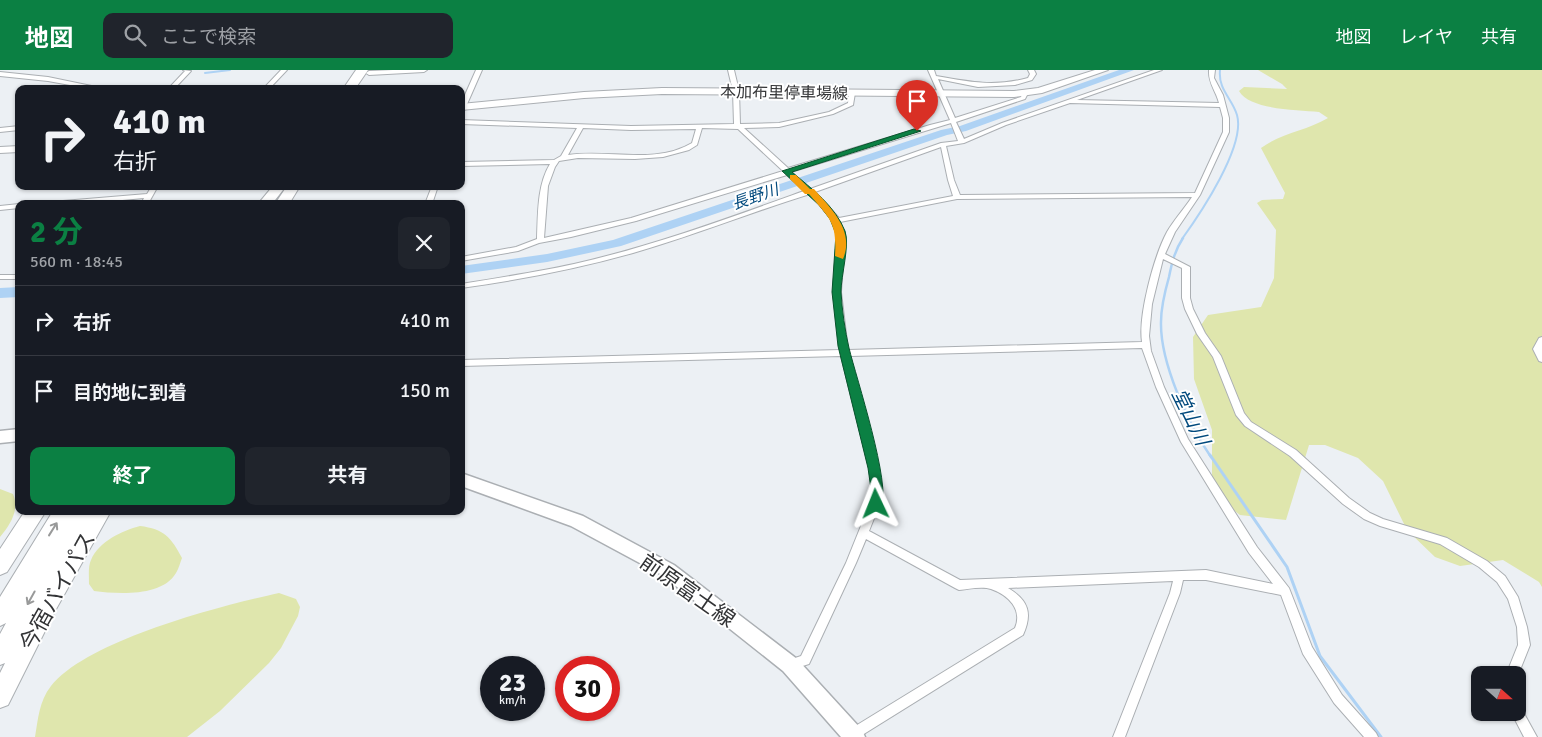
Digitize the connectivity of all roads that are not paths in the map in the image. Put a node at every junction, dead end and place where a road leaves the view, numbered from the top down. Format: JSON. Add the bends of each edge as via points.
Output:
{"nodes":[{"id":1,"x":186,"y":70,"type":"edge"},
{"id":2,"x":284,"y":70,"type":"edge"},
{"id":3,"x":424,"y":70,"type":"edge"},
{"id":4,"x":480,"y":70,"type":"edge"},
{"id":5,"x":732,"y":70,"type":"edge"},
{"id":6,"x":931,"y":70,"type":"edge"},
{"id":7,"x":1032,"y":70,"type":"edge"},
{"id":8,"x":1104,"y":70,"type":"edge"},
{"id":9,"x":1158,"y":70,"type":"edge"},
{"id":10,"x":1212,"y":70,"type":"edge"},
{"id":11,"x":367,"y":71,"type":"edge"},
{"id":12,"x":0,"y":74,"type":"edge"},
{"id":13,"x":934,"y":77,"type":"junction"},
{"id":14,"x":82,"y":85,"type":"edge"},
{"id":15,"x":175,"y":85,"type":"edge"},
{"id":16,"x":270,"y":85,"type":"edge"},
{"id":17,"x":353,"y":85,"type":"edge"},
{"id":18,"x":360,"y":85,"type":"edge"},
{"id":19,"x":736,"y":91,"type":"junction"},
{"id":20,"x":852,"y":93,"type":"junction"},
{"id":21,"x":1025,"y":93,"type":"junction"},
{"id":22,"x":942,"y":94,"type":"junction"},
{"id":23,"x":465,"y":102,"type":"edge"},
{"id":24,"x":1067,"y":102,"type":"junction"},
{"id":25,"x":1223,"y":105,"type":"junction"},
{"id":26,"x":465,"y":108,"type":"edge"},
{"id":27,"x":465,"y":122,"type":"edge"},
{"id":28,"x":954,"y":122,"type":"junction"},
{"id":29,"x":581,"y":127,"type":"junction"},
{"id":30,"x":738,"y":127,"type":"junction"},
{"id":31,"x":15,"y":128,"type":"edge"},
{"id":32,"x":699,"y":128,"type":"junction"},
{"id":33,"x":0,"y":130,"type":"edge"},
{"id":34,"x":960,"y":140,"type":"junction"},
{"id":35,"x":943,"y":144,"type":"junction"},
{"id":36,"x":15,"y":149,"type":"edge"},
{"id":37,"x":0,"y":150,"type":"edge"},
{"id":38,"x":564,"y":158,"type":"junction"},
{"id":39,"x":554,"y":162,"type":"junction"},
{"id":40,"x":465,"y":164,"type":"edge"},
{"id":41,"x":788,"y":172,"type":"junction"},
{"id":42,"x":152,"y":190,"type":"edge"},
{"id":43,"x":284,"y":190,"type":"edge"},
{"id":44,"x":285,"y":190,"type":"edge"},
{"id":45,"x":809,"y":191,"type":"junction"},
{"id":46,"x":1198,"y":195,"type":"junction"},
{"id":47,"x":148,"y":196,"type":"junction"},
{"id":48,"x":957,"y":197,"type":"junction"},
{"id":49,"x":100,"y":200,"type":"edge"},
{"id":50,"x":146,"y":200,"type":"edge"},
{"id":51,"x":271,"y":200,"type":"edge"},
{"id":52,"x":275,"y":200,"type":"edge"},
{"id":53,"x":15,"y":206,"type":"edge"},
{"id":54,"x":0,"y":208,"type":"edge"},
{"id":55,"x":836,"y":221,"type":"junction"},
{"id":56,"x":540,"y":240,"type":"junction"},
{"id":57,"x":1160,"y":255,"type":"junction"},
{"id":58,"x":465,"y":259,"type":"edge"},
{"id":59,"x":0,"y":277,"type":"edge"},
{"id":60,"x":15,"y":277,"type":"edge"},
{"id":61,"x":465,"y":286,"type":"edge"},
{"id":62,"x":1542,"y":340,"type":"edge"},
{"id":63,"x":1146,"y":345,"type":"junction"},
{"id":64,"x":845,"y":353,"type":"junction"},
{"id":65,"x":1542,"y":359,"type":"edge"},
{"id":66,"x":465,"y":363,"type":"edge"},
{"id":67,"x":15,"y":435,"type":"edge"},
{"id":68,"x":0,"y":437,"type":"edge"},
{"id":69,"x":465,"y":480,"type":"edge"},
{"id":70,"x":33,"y":515,"type":"edge"},
{"id":71,"x":62,"y":515,"type":"edge"},
{"id":72,"x":81,"y":515,"type":"edge"},
{"id":73,"x":99,"y":515,"type":"edge"},
{"id":74,"x":864,"y":533,"type":"junction"},
{"id":75,"x":0,"y":566,"type":"edge"},
{"id":76,"x":1179,"y":576,"type":"junction"},
{"id":77,"x":988,"y":583,"type":"junction"},
{"id":78,"x":1285,"y":591,"type":"junction"},
{"id":79,"x":0,"y":616,"type":"edge"},
{"id":80,"x":0,"y":655,"type":"edge"},
{"id":81,"x":790,"y":664,"type":"junction"},
{"id":82,"x":1516,"y":666,"type":"edge"},
{"id":83,"x":0,"y":697,"type":"edge"},
{"id":84,"x":1522,"y":721,"type":"edge"},
{"id":85,"x":852,"y":736,"type":"edge"},
{"id":86,"x":1119,"y":737,"type":"edge"},
{"id":87,"x":1372,"y":737,"type":"edge"},
{"id":88,"x":1531,"y":737,"type":"edge"}],
"edges":[{"from":1,"to":15,"type":"street"},
{"from":2,"to":16,"type":"street"},
{"from":3,"to":11,"type":"street"},
{"from":4,"to":23,"type":"street"},
{"from":5,"to":19,"type":"street"},
{"from":6,"to":13,"type":"street"},
{"from":7,"to":13,"type":"street","via":[[1030,79],[1015,83],[978,85]]},
{"from":8,"to":21,"type":"main road","name":"本加布里停車場線"},
{"from":9,"to":24,"type":"street"},
{"from":10,"to":25,"type":"street","via":[[1211,78]]},
{"from":11,"to":17,"type":"highway"},
{"from":11,"to":18,"type":"highway"},
{"from":12,"to":14,"type":"street"},
{"from":13,"to":22,"type":"street"},
{"from":19,"to":20,"type":"main road","name":"本加布里停車場線"},
{"from":19,"to":26,"type":"main road","name":"本加布里停車場線","via":[[631,92]]},
{"from":19,"to":30,"type":"street"},
{"from":20,"to":22,"type":"main road","name":"本加布里停車場線"},
{"from":20,"to":30,"type":"street","via":[[851,104],[831,113],[788,124]]},
{"from":21,"to":22,"type":"main road","name":"本加布里停車場線"},
{"from":21,"to":28,"type":"street","via":[[1023,98]]},
{"from":22,"to":28,"type":"street"},
{"from":24,"to":25,"type":"street"},
{"from":24,"to":34,"type":"street"},
{"from":25,"to":46,"type":"street","via":[[1226,132]]},
{"from":27,"to":29,"type":"street"},
{"from":28,"to":34,"type":"street"},
{"from":28,"to":41,"type":"street","via":[[932,126]]},
{"from":29,"to":32,"type":"street"},
{"from":29,"to":38,"type":"street"},
{"from":30,"to":32,"type":"street"},
{"from":30,"to":41,"type":"street"},
{"from":31,"to":33,"type":"street"},
{"from":32,"to":38,"type":"street","via":[[695,144],[679,152]]},
{"from":34,"to":35,"type":"street"},
{"from":35,"to":45,"type":"street"},
{"from":35,"to":48,"type":"street"},
{"from":36,"to":37,"type":"main road"},
{"from":38,"to":39,"type":"street"},
{"from":39,"to":40,"type":"street"},
{"from":39,"to":56,"type":"street","via":[[546,181]]},
{"from":41,"to":45,"type":"street"},
{"from":41,"to":56,"type":"street","via":[[641,218]]},
{"from":42,"to":47,"type":"street"},
{"from":43,"to":51,"type":"highway"},
{"from":44,"to":52,"type":"highway"},
{"from":45,"to":55,"type":"street"},
{"from":45,"to":61,"type":"street","via":[[698,231],[602,259],[519,279]]},
{"from":46,"to":48,"type":"street"},
{"from":46,"to":57,"type":"street","via":[[1171,232]]},
{"from":47,"to":49,"type":"street"},
{"from":47,"to":50,"type":"street"},
{"from":48,"to":55,"type":"street"},
{"from":53,"to":54,"type":"street"},
{"from":55,"to":64,"type":"street","via":[[841,240],[836,292]]},
{"from":56,"to":58,"type":"street","via":[[518,249]]},
{"from":57,"to":63,"type":"street","via":[[1148,304]]},
{"from":57,"to":82,"type":"street","via":[[1186,267],[1189,309],[1217,356],[1240,415],[1248,424],[1293,452],[1367,516],[1443,542],[1483,564],[1501,579],[1513,597],[1522,627],[1524,645]]},
{"from":59,"to":60,"type":"street"},
{"from":62,"to":65,"type":"street","via":[[1537,349]]},
{"from":63,"to":64,"type":"street"},
{"from":63,"to":78,"type":"street","via":[[1160,387],[1184,440],[1253,550]]},
{"from":64,"to":66,"type":"street"},
{"from":64,"to":74,"type":"street","via":[[877,486],[876,504]]},
{"from":67,"to":68,"type":"main road"},
{"from":69,"to":81,"type":"main road","name":"前原富士線","via":[[577,521],[668,570]]},
{"from":70,"to":75,"type":"highway"},
{"from":79,"to":71,"type":"highway","one_way":true},
{"from":72,"to":80,"type":"highway","one_way":true},
{"from":73,"to":83,"type":"highway","name":"今宿バイパス","via":[[56,588]]},
{"from":74,"to":77,"type":"street","via":[[959,585]]},
{"from":74,"to":81,"type":"street","via":[[806,660]]},
{"from":76,"to":77,"type":"street"},
{"from":76,"to":78,"type":"street","via":[[1206,575]]},
{"from":76,"to":86,"type":"street"},
{"from":77,"to":85,"type":"street","via":[[1018,601],[1024,616],[1019,631]]},
{"from":78,"to":87,"type":"street","via":[[1307,650],[1338,699]]},
{"from":81,"to":85,"type":"main road","name":"前原富士線"},
{"from":84,"to":88,"type":"street"}]}
